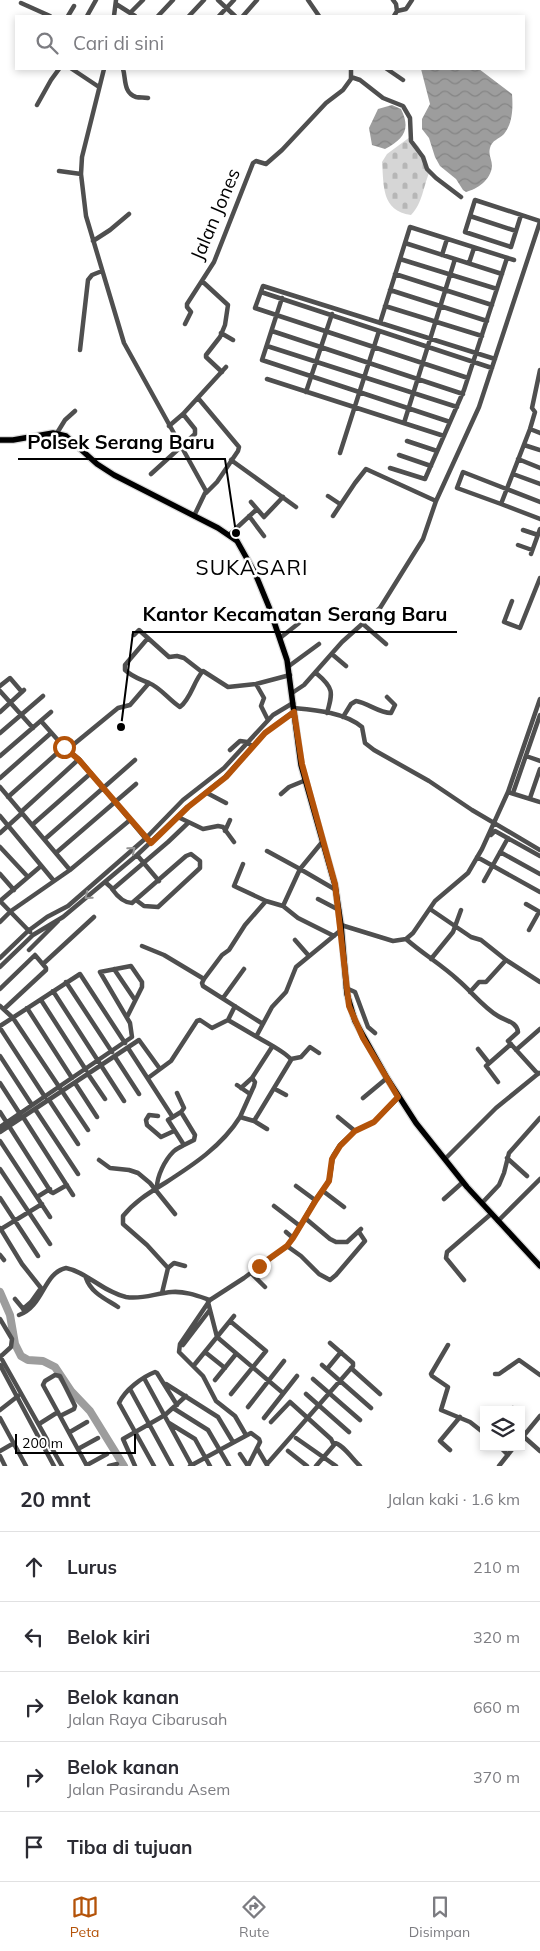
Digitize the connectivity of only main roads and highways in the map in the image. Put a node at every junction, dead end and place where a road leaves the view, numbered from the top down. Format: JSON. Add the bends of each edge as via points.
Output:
{"nodes":[{"id":1,"x":0,"y":440,"type":"edge"},
{"id":2,"x":540,"y":1266,"type":"edge"}],
"edges":[{"from":1,"to":2,"type":"main road","via":[[57,434],[70,438],[114,475],[229,535],[238,544],[255,573],[289,666],[300,759],[336,890],[346,988],[354,1021],[398,1097],[445,1159]]}]}
